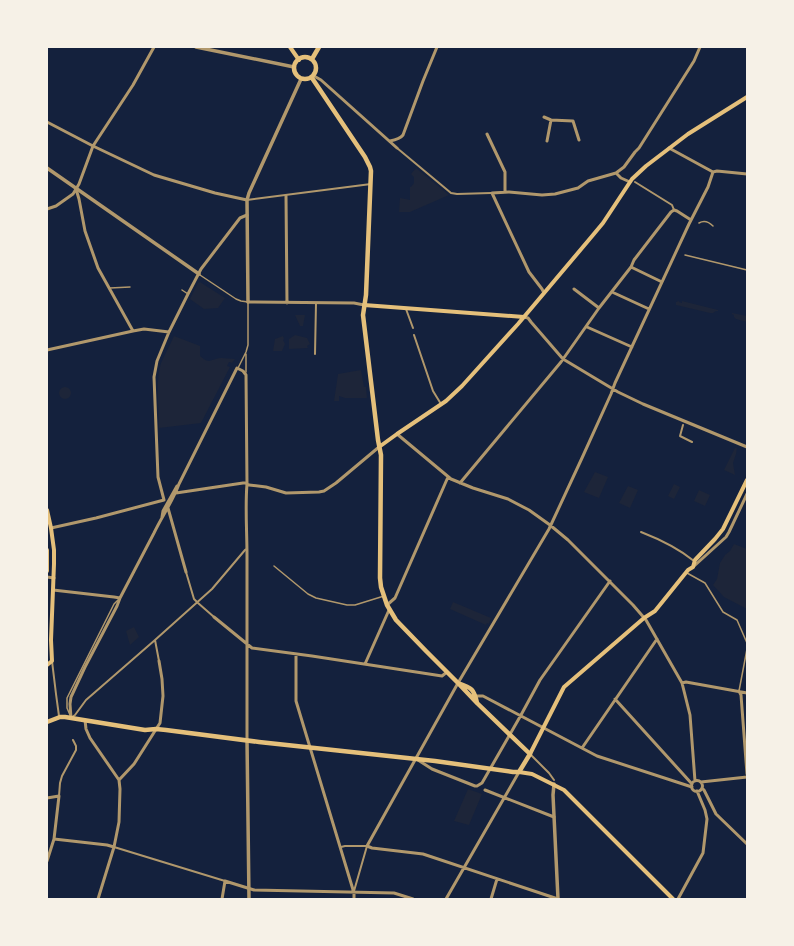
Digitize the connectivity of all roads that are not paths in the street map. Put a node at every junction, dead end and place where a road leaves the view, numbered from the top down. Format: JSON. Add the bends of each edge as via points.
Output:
{"nodes":[{"id":1,"x":154,"y":47,"type":"edge"},
{"id":2,"x":196,"y":47,"type":"edge"},
{"id":3,"x":290,"y":47,"type":"edge"},
{"id":4,"x":319,"y":47,"type":"edge"},
{"id":5,"x":437,"y":47,"type":"edge"},
{"id":6,"x":700,"y":47,"type":"edge"},
{"id":7,"x":312,"y":59,"type":"junction"},
{"id":8,"x":299,"y":60,"type":"junction"},
{"id":9,"x":294,"y":67,"type":"junction"},
{"id":10,"x":313,"y":77,"type":"junction"},
{"id":11,"x":301,"y":79,"type":"junction"},
{"id":12,"x":747,"y":97,"type":"edge"},
{"id":13,"x":544,"y":117,"type":"dead end"},
{"id":14,"x":552,"y":120,"type":"junction"},
{"id":15,"x":47,"y":122,"type":"edge"},
{"id":16,"x":487,"y":134,"type":"dead end"},
{"id":17,"x":579,"y":140,"type":"dead end"},
{"id":18,"x":390,"y":141,"type":"junction"},
{"id":19,"x":547,"y":141,"type":"dead end"},
{"id":20,"x":93,"y":146,"type":"junction"},
{"id":21,"x":396,"y":146,"type":"joint"},
{"id":22,"x":669,"y":148,"type":"junction"},
{"id":23,"x":47,"y":168,"type":"edge"},
{"id":24,"x":713,"y":172,"type":"junction"},
{"id":25,"x":616,"y":173,"type":"junction"},
{"id":26,"x":747,"y":174,"type":"edge"},
{"id":27,"x":630,"y":182,"type":"junction"},
{"id":28,"x":635,"y":182,"type":"dead end"},
{"id":29,"x":371,"y":184,"type":"junction"},
{"id":30,"x":76,"y":189,"type":"junction"},
{"id":31,"x":505,"y":192,"type":"junction"},
{"id":32,"x":492,"y":193,"type":"junction"},
{"id":33,"x":286,"y":196,"type":"junction"},
{"id":34,"x":247,"y":200,"type":"junction"},
{"id":35,"x":47,"y":209,"type":"edge"},
{"id":36,"x":674,"y":210,"type":"junction"},
{"id":37,"x":247,"y":215,"type":"junction"},
{"id":38,"x":691,"y":220,"type":"junction"},
{"id":39,"x":699,"y":223,"type":"dead end"},
{"id":40,"x":713,"y":226,"type":"dead end"},
{"id":41,"x":685,"y":255,"type":"dead end"},
{"id":42,"x":631,"y":266,"type":"junction"},
{"id":43,"x":747,"y":270,"type":"edge"},
{"id":44,"x":199,"y":274,"type":"junction"},
{"id":45,"x":662,"y":282,"type":"junction"},
{"id":46,"x":130,"y":287,"type":"dead end"},
{"id":47,"x":108,"y":288,"type":"junction"},
{"id":48,"x":574,"y":289,"type":"dead end"},
{"id":49,"x":182,"y":290,"type":"dead end"},
{"id":50,"x":612,"y":292,"type":"junction"},
{"id":51,"x":544,"y":293,"type":"junction"},
{"id":52,"x":188,"y":294,"type":"junction"},
{"id":53,"x":248,"y":302,"type":"junction"},
{"id":54,"x":286,"y":303,"type":"junction"},
{"id":55,"x":316,"y":303,"type":"junction"},
{"id":56,"x":364,"y":305,"type":"junction"},
{"id":57,"x":406,"y":308,"type":"junction"},
{"id":58,"x":599,"y":308,"type":"junction"},
{"id":59,"x":649,"y":309,"type":"junction"},
{"id":60,"x":524,"y":317,"type":"junction"},
{"id":61,"x":587,"y":327,"type":"junction"},
{"id":62,"x":412,"y":328,"type":"dead end"},
{"id":63,"x":133,"y":331,"type":"junction"},
{"id":64,"x":169,"y":332,"type":"junction"},
{"id":65,"x":414,"y":335,"type":"dead end"},
{"id":66,"x":632,"y":347,"type":"junction"},
{"id":67,"x":47,"y":350,"type":"edge"},
{"id":68,"x":246,"y":352,"type":"junction"},
{"id":69,"x":315,"y":354,"type":"dead end"},
{"id":70,"x":563,"y":359,"type":"junction"},
{"id":71,"x":238,"y":368,"type":"junction"},
{"id":72,"x":246,"y":375,"type":"junction"},
{"id":73,"x":613,"y":389,"type":"junction"},
{"id":74,"x":441,"y":404,"type":"junction"},
{"id":75,"x":683,"y":425,"type":"dead end"},
{"id":76,"x":396,"y":434,"type":"junction"},
{"id":77,"x":692,"y":442,"type":"dead end"},
{"id":78,"x":379,"y":447,"type":"junction"},
{"id":79,"x":747,"y":447,"type":"edge"},
{"id":80,"x":448,"y":477,"type":"junction"},
{"id":81,"x":747,"y":480,"type":"edge"},
{"id":82,"x":460,"y":483,"type":"junction"},
{"id":83,"x":247,"y":484,"type":"junction"},
{"id":84,"x":178,"y":485,"type":"junction"},
{"id":85,"x":176,"y":493,"type":"junction"},
{"id":86,"x":747,"y":494,"type":"edge"},
{"id":87,"x":164,"y":500,"type":"junction"},
{"id":88,"x":168,"y":502,"type":"junction"},
{"id":89,"x":168,"y":508,"type":"junction"},
{"id":90,"x":47,"y":510,"type":"edge"},
{"id":91,"x":162,"y":517,"type":"junction"},
{"id":92,"x":550,"y":525,"type":"junction"},
{"id":93,"x":51,"y":528,"type":"junction"},
{"id":94,"x":641,"y":532,"type":"dead end"},
{"id":95,"x":247,"y":549,"type":"junction"},
{"id":96,"x":47,"y":550,"type":"edge"},
{"id":97,"x":694,"y":564,"type":"junction"},
{"id":98,"x":274,"y":566,"type":"dead end"},
{"id":99,"x":47,"y":571,"type":"edge"},
{"id":100,"x":186,"y":572,"type":"joint"},
{"id":101,"x":686,"y":572,"type":"junction"},
{"id":102,"x":47,"y":577,"type":"edge"},
{"id":103,"x":54,"y":578,"type":"junction"},
{"id":104,"x":610,"y":581,"type":"junction"},
{"id":105,"x":53,"y":590,"type":"junction"},
{"id":106,"x":384,"y":596,"type":"junction"},
{"id":107,"x":120,"y":598,"type":"junction"},
{"id":108,"x":198,"y":603,"type":"junction"},
{"id":109,"x":388,"y":607,"type":"junction"},
{"id":110,"x":214,"y":617,"type":"joint"},
{"id":111,"x":644,"y":618,"type":"junction"},
{"id":112,"x":656,"y":639,"type":"junction"},
{"id":113,"x":155,"y":640,"type":"junction"},
{"id":114,"x":747,"y":644,"type":"edge"},
{"id":115,"x":247,"y":645,"type":"junction"},
{"id":116,"x":747,"y":649,"type":"edge"},
{"id":117,"x":296,"y":654,"type":"junction"},
{"id":118,"x":52,"y":660,"type":"junction"},
{"id":119,"x":159,"y":661,"type":"joint"},
{"id":120,"x":365,"y":664,"type":"junction"},
{"id":121,"x":47,"y":665,"type":"edge"},
{"id":122,"x":447,"y":672,"type":"junction"},
{"id":123,"x":682,"y":682,"type":"junction"},
{"id":124,"x":458,"y":683,"type":"junction"},
{"id":125,"x":739,"y":691,"type":"junction"},
{"id":126,"x":747,"y":693,"type":"edge"},
{"id":127,"x":474,"y":697,"type":"junction"},
{"id":128,"x":615,"y":699,"type":"junction"},
{"id":129,"x":521,"y":715,"type":"junction"},
{"id":130,"x":60,"y":717,"type":"junction"},
{"id":131,"x":71,"y":718,"type":"junction"},
{"id":132,"x":85,"y":720,"type":"junction"},
{"id":133,"x":47,"y":722,"type":"edge"},
{"id":134,"x":543,"y":727,"type":"junction"},
{"id":135,"x":156,"y":729,"type":"junction"},
{"id":136,"x":509,"y":735,"type":"junction"},
{"id":137,"x":73,"y":740,"type":"dead end"},
{"id":138,"x":247,"y":740,"type":"junction"},
{"id":139,"x":309,"y":747,"type":"junction"},
{"id":140,"x":582,"y":748,"type":"junction"},
{"id":141,"x":530,"y":754,"type":"junction"},
{"id":142,"x":415,"y":759,"type":"junction"},
{"id":143,"x":490,"y":768,"type":"junction"},
{"id":144,"x":519,"y":772,"type":"junction"},
{"id":145,"x":747,"y":774,"type":"edge"},
{"id":146,"x":747,"y":777,"type":"edge"},
{"id":147,"x":119,"y":780,"type":"junction"},
{"id":148,"x":695,"y":780,"type":"junction"},
{"id":149,"x":554,"y":782,"type":"junction"},
{"id":150,"x":702,"y":782,"type":"junction"},
{"id":151,"x":692,"y":785,"type":"junction"},
{"id":152,"x":702,"y":788,"type":"junction"},
{"id":153,"x":485,"y":790,"type":"dead end"},
{"id":154,"x":697,"y":791,"type":"junction"},
{"id":155,"x":59,"y":796,"type":"junction"},
{"id":156,"x":47,"y":798,"type":"edge"},
{"id":157,"x":504,"y":798,"type":"junction"},
{"id":158,"x":554,"y":817,"type":"junction"},
{"id":159,"x":54,"y":838,"type":"junction"},
{"id":160,"x":747,"y":844,"type":"edge"},
{"id":161,"x":367,"y":846,"type":"junction"},
{"id":162,"x":114,"y":847,"type":"junction"},
{"id":163,"x":340,"y":847,"type":"junction"},
{"id":164,"x":47,"y":861,"type":"edge"},
{"id":165,"x":464,"y":868,"type":"junction"},
{"id":166,"x":497,"y":879,"type":"junction"},
{"id":167,"x":225,"y":881,"type":"junction"},
{"id":168,"x":249,"y":888,"type":"junction"},
{"id":169,"x":354,"y":893,"type":"junction"},
{"id":170,"x":98,"y":899,"type":"edge"},
{"id":171,"x":222,"y":899,"type":"edge"},
{"id":172,"x":249,"y":899,"type":"edge"},
{"id":173,"x":354,"y":899,"type":"edge"},
{"id":174,"x":413,"y":899,"type":"edge"},
{"id":175,"x":446,"y":899,"type":"edge"},
{"id":176,"x":491,"y":899,"type":"edge"},
{"id":177,"x":558,"y":899,"type":"edge"},
{"id":178,"x":672,"y":899,"type":"edge"},
{"id":179,"x":678,"y":899,"type":"edge"}],
"edges":[{"from":1,"to":20,"type":"street","via":[[133,85]]},
{"from":2,"to":9,"type":"street"},
{"from":3,"to":8,"type":"main road"},
{"from":4,"to":7,"type":"main road"},
{"from":5,"to":18,"type":"street","via":[[403,135],[397,140]]},
{"from":6,"to":25,"type":"street","via":[[639,148],[624,168]]},
{"from":7,"to":8,"type":"main road","via":[[306,57]]},
{"from":7,"to":10,"type":"main road","via":[[316,69]]},
{"from":8,"to":9,"type":"main road"},
{"from":9,"to":11,"type":"main road","via":[[295,73]]},
{"from":10,"to":11,"type":"main road"},
{"from":10,"to":18,"type":"street","via":[[321,80]]},
{"from":10,"to":29,"type":"main road","via":[[365,157],[370,167]]},
{"from":11,"to":34,"type":"street"},
{"from":12,"to":22,"type":"main road"},
{"from":13,"to":14,"type":"street"},
{"from":14,"to":17,"type":"street","via":[[573,121]]},
{"from":14,"to":19,"type":"street"},
{"from":15,"to":20,"type":"street"},
{"from":16,"to":31,"type":"street","via":[[505,172]]},
{"from":18,"to":21,"type":"street"},
{"from":20,"to":30,"type":"street"},
{"from":20,"to":34,"type":"street","via":[[154,175]]},
{"from":21,"to":32,"type":"street","via":[[451,193]]},
{"from":22,"to":24,"type":"street"},
{"from":22,"to":27,"type":"main road"},
{"from":23,"to":30,"type":"street"},
{"from":24,"to":26,"type":"street"},
{"from":24,"to":38,"type":"street"},
{"from":25,"to":27,"type":"street"},
{"from":25,"to":31,"type":"street","via":[[578,188],[554,194]]},
{"from":27,"to":51,"type":"main road","via":[[594,235]]},
{"from":28,"to":36,"type":"street","via":[[672,205]]},
{"from":29,"to":33,"type":"street"},
{"from":29,"to":56,"type":"main road"},
{"from":30,"to":35,"type":"street","via":[[56,206]]},
{"from":30,"to":44,"type":"street"},
{"from":30,"to":47,"type":"street","via":[[85,231]]},
{"from":31,"to":32,"type":"street"},
{"from":32,"to":51,"type":"street","via":[[529,272]]},
{"from":33,"to":34,"type":"street"},
{"from":33,"to":54,"type":"street"},
{"from":34,"to":37,"type":"street"},
{"from":36,"to":38,"type":"street"},
{"from":36,"to":42,"type":"street"},
{"from":37,"to":44,"type":"street","via":[[240,218]]},
{"from":37,"to":53,"type":"street"},
{"from":38,"to":45,"type":"street"},
{"from":39,"to":40,"type":"lane","via":[[704,221]]},
{"from":41,"to":43,"type":"lane"},
{"from":42,"to":45,"type":"street"},
{"from":42,"to":50,"type":"street"},
{"from":44,"to":52,"type":"street"},
{"from":44,"to":53,"type":"lane","via":[[236,299]]},
{"from":45,"to":59,"type":"street"},
{"from":46,"to":47,"type":"lane"},
{"from":47,"to":63,"type":"street"},
{"from":48,"to":58,"type":"street"},
{"from":49,"to":52,"type":"lane"},
{"from":50,"to":58,"type":"street"},
{"from":50,"to":59,"type":"street"},
{"from":51,"to":60,"type":"main road"},
{"from":52,"to":64,"type":"street"},
{"from":53,"to":54,"type":"street"},
{"from":53,"to":68,"type":"lane"},
{"from":54,"to":55,"type":"street"},
{"from":55,"to":56,"type":"street","via":[[354,302]]},
{"from":55,"to":69,"type":"street"},
{"from":56,"to":57,"type":"main road"},
{"from":56,"to":78,"type":"main road"},
{"from":57,"to":60,"type":"main road"},
{"from":57,"to":62,"type":"street"},
{"from":58,"to":61,"type":"street"},
{"from":59,"to":66,"type":"street"},
{"from":60,"to":70,"type":"street","via":[[528,318]]},
{"from":60,"to":74,"type":"main road","via":[[462,386]]},
{"from":61,"to":66,"type":"street"},
{"from":61,"to":70,"type":"street"},
{"from":63,"to":64,"type":"street"},
{"from":63,"to":67,"type":"street"},
{"from":64,"to":87,"type":"street","via":[[157,361],[154,377],[158,477]]},
{"from":65,"to":74,"type":"street","via":[[433,391]]},
{"from":66,"to":73,"type":"street"},
{"from":68,"to":71,"type":"lane"},
{"from":68,"to":72,"type":"lane"},
{"from":70,"to":73,"type":"street"},
{"from":70,"to":82,"type":"street"},
{"from":71,"to":72,"type":"street"},
{"from":71,"to":84,"type":"street"},
{"from":72,"to":83,"type":"street"},
{"from":73,"to":79,"type":"street"},
{"from":73,"to":92,"type":"street"},
{"from":74,"to":76,"type":"main road"},
{"from":75,"to":77,"type":"street","via":[[680,436]]},
{"from":76,"to":78,"type":"main road"},
{"from":76,"to":80,"type":"street"},
{"from":78,"to":83,"type":"street","via":[[324,491],[286,493]]},
{"from":78,"to":106,"type":"main road","via":[[380,578]]},
{"from":80,"to":82,"type":"street"},
{"from":80,"to":109,"type":"street"},
{"from":81,"to":97,"type":"main road","via":[[723,529]]},
{"from":82,"to":92,"type":"street","via":[[519,504]]},
{"from":83,"to":85,"type":"street"},
{"from":83,"to":95,"type":"street"},
{"from":84,"to":85,"type":"street"},
{"from":84,"to":88,"type":"street"},
{"from":85,"to":89,"type":"street"},
{"from":86,"to":97,"type":"street","via":[[726,537]]},
{"from":87,"to":88,"type":"street"},
{"from":87,"to":93,"type":"street"},
{"from":88,"to":91,"type":"street"},
{"from":89,"to":91,"type":"street"},
{"from":89,"to":100,"type":"street"},
{"from":90,"to":93,"type":"main road"},
{"from":91,"to":107,"type":"street"},
{"from":92,"to":104,"type":"street"},
{"from":92,"to":124,"type":"street"},
{"from":93,"to":103,"type":"main road"},
{"from":94,"to":97,"type":"street","via":[[682,551]]},
{"from":95,"to":108,"type":"street"},
{"from":95,"to":115,"type":"street"},
{"from":96,"to":99,"type":"main road"},
{"from":97,"to":101,"type":"main road"},
{"from":98,"to":106,"type":"lane","via":[[316,598],[355,605]]},
{"from":100,"to":108,"type":"street","via":[[192,594]]},
{"from":101,"to":111,"type":"main road","via":[[655,611]]},
{"from":101,"to":114,"type":"lane","via":[[704,583],[723,612],[737,620]]},
{"from":102,"to":103,"type":"street"},
{"from":103,"to":105,"type":"main road"},
{"from":104,"to":111,"type":"street"},
{"from":104,"to":129,"type":"street","via":[[540,680]]},
{"from":105,"to":107,"type":"street"},
{"from":105,"to":118,"type":"main road"},
{"from":106,"to":109,"type":"main road"},
{"from":107,"to":131,"type":"street","via":[[71,697]]},
{"from":108,"to":110,"type":"street"},
{"from":108,"to":113,"type":"street"},
{"from":109,"to":120,"type":"street"},
{"from":109,"to":122,"type":"main road","via":[[396,620]]},
{"from":110,"to":115,"type":"street"},
{"from":111,"to":112,"type":"street"},
{"from":111,"to":134,"type":"main road","via":[[564,687]]},
{"from":112,"to":123,"type":"street"},
{"from":112,"to":128,"type":"street"},
{"from":113,"to":119,"type":"street"},
{"from":113,"to":131,"type":"street","via":[[86,700]]},
{"from":115,"to":117,"type":"street","via":[[252,648]]},
{"from":115,"to":138,"type":"street"},
{"from":116,"to":125,"type":"lane"},
{"from":117,"to":120,"type":"street"},
{"from":117,"to":139,"type":"street","via":[[296,701]]},
{"from":118,"to":121,"type":"main road"},
{"from":118,"to":130,"type":"street"},
{"from":119,"to":135,"type":"street","via":[[164,696],[160,723]]},
{"from":120,"to":122,"type":"street","via":[[442,676]]},
{"from":122,"to":124,"type":"main road"},
{"from":123,"to":125,"type":"street"},
{"from":123,"to":148,"type":"street","via":[[690,715]]},
{"from":124,"to":127,"type":"main road","via":[[471,689]]},
{"from":124,"to":142,"type":"street"},
{"from":125,"to":126,"type":"street"},
{"from":125,"to":145,"type":"street"},
{"from":127,"to":129,"type":"street","via":[[483,696]]},
{"from":127,"to":136,"type":"main road"},
{"from":128,"to":140,"type":"street"},
{"from":128,"to":151,"type":"street"},
{"from":129,"to":134,"type":"street"},
{"from":129,"to":136,"type":"street"},
{"from":130,"to":131,"type":"main road"},
{"from":130,"to":133,"type":"main road"},
{"from":131,"to":132,"type":"main road"},
{"from":132,"to":135,"type":"main road","via":[[144,730]]},
{"from":132,"to":147,"type":"street","via":[[90,738]]},
{"from":134,"to":140,"type":"street"},
{"from":134,"to":141,"type":"main road"},
{"from":135,"to":138,"type":"main road"},
{"from":135,"to":147,"type":"street","via":[[134,764]]},
{"from":136,"to":141,"type":"main road"},
{"from":136,"to":143,"type":"street"},
{"from":137,"to":155,"type":"street","via":[[76,750],[62,776]]},
{"from":138,"to":139,"type":"main road"},
{"from":138,"to":168,"type":"street"},
{"from":139,"to":142,"type":"main road"},
{"from":139,"to":163,"type":"street"},
{"from":140,"to":151,"type":"street","via":[[597,756]]},
{"from":141,"to":144,"type":"main road"},
{"from":141,"to":149,"type":"street","via":[[549,773]]},
{"from":142,"to":143,"type":"main road"},
{"from":142,"to":143,"type":"street","via":[[432,769],[475,786],[482,783]]},
{"from":142,"to":161,"type":"street"},
{"from":143,"to":144,"type":"main road"},
{"from":144,"to":149,"type":"main road"},
{"from":144,"to":157,"type":"street"},
{"from":146,"to":150,"type":"street"},
{"from":147,"to":162,"type":"street","via":[[120,822]]},
{"from":148,"to":150,"type":"street"},
{"from":148,"to":151,"type":"street"},
{"from":149,"to":158,"type":"street"},
{"from":149,"to":178,"type":"main road"},
{"from":150,"to":152,"type":"street"},
{"from":151,"to":154,"type":"street"},
{"from":152,"to":154,"type":"street"},
{"from":152,"to":160,"type":"street","via":[[716,814]]},
{"from":153,"to":157,"type":"street"},
{"from":154,"to":179,"type":"street","via":[[707,820],[703,853]]},
{"from":155,"to":156,"type":"street"},
{"from":155,"to":159,"type":"street"},
{"from":157,"to":158,"type":"street"},
{"from":157,"to":165,"type":"street"},
{"from":158,"to":177,"type":"street"},
{"from":159,"to":162,"type":"street"},
{"from":159,"to":164,"type":"street"},
{"from":161,"to":163,"type":"street"},
{"from":161,"to":165,"type":"street","via":[[423,854]]},
{"from":161,"to":169,"type":"street"},
{"from":162,"to":167,"type":"street"},
{"from":162,"to":170,"type":"street"},
{"from":163,"to":169,"type":"street"},
{"from":165,"to":166,"type":"street"},
{"from":165,"to":175,"type":"street"},
{"from":166,"to":176,"type":"street"},
{"from":166,"to":177,"type":"street"},
{"from":167,"to":168,"type":"street"},
{"from":167,"to":171,"type":"street"},
{"from":168,"to":169,"type":"street"},
{"from":168,"to":172,"type":"street"},
{"from":169,"to":173,"type":"street"},
{"from":169,"to":174,"type":"street","via":[[394,893]]}]}
